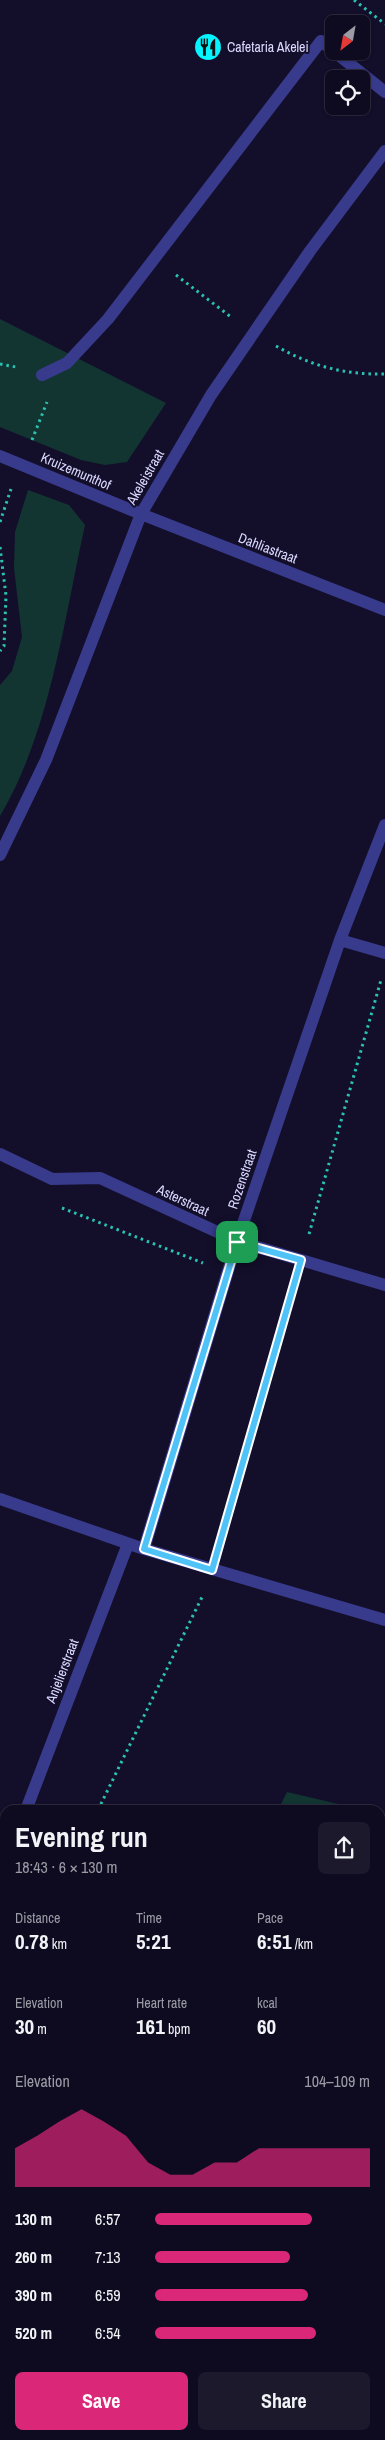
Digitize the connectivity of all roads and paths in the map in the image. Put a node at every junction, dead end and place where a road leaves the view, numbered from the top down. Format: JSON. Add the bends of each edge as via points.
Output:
{"nodes":[{"id":1,"x":354,"y":0,"type":"edge"},
{"id":2,"x":385,"y":24,"type":"edge"},
{"id":3,"x":385,"y":92,"type":"edge"},
{"id":4,"x":385,"y":151,"type":"edge"},
{"id":5,"x":154,"y":258,"type":"junction"},
{"id":6,"x":253,"y":334,"type":"junction"},
{"id":7,"x":385,"y":374,"type":"edge"},
{"id":8,"x":42,"y":375,"type":"dead end"},
{"id":9,"x":0,"y":456,"type":"edge"},
{"id":10,"x":140,"y":514,"type":"junction"},
{"id":11,"x":0,"y":547,"type":"edge"},
{"id":12,"x":385,"y":610,"type":"edge"},
{"id":13,"x":0,"y":651,"type":"edge"},
{"id":14,"x":385,"y":825,"type":"edge"},
{"id":15,"x":0,"y":855,"type":"edge"},
{"id":16,"x":340,"y":940,"type":"junction"},
{"id":17,"x":385,"y":953,"type":"edge"},
{"id":18,"x":382,"y":976,"type":"dead end"},
{"id":19,"x":0,"y":1154,"type":"edge"},
{"id":20,"x":54,"y":1205,"type":"dead end"},
{"id":21,"x":237,"y":1242,"type":"junction"},
{"id":22,"x":301,"y":1260,"type":"junction"},
{"id":23,"x":227,"y":1272,"type":"junction"},
{"id":24,"x":385,"y":1285,"type":"edge"},
{"id":25,"x":0,"y":1499,"type":"edge"},
{"id":26,"x":128,"y":1544,"type":"junction"},
{"id":27,"x":144,"y":1549,"type":"junction"},
{"id":28,"x":212,"y":1570,"type":"junction"},
{"id":29,"x":385,"y":1620,"type":"edge"},
{"id":30,"x":28,"y":1805,"type":"edge"},
{"id":31,"x":100,"y":1805,"type":"edge"}],
"edges":[{"from":1,"to":2,"type":"path"},
{"from":3,"to":5,"type":"street","via":[[321,41]]},
{"from":4,"to":6,"type":"street","name":"Akeleistraat"},
{"from":5,"to":6,"type":"path"},
{"from":5,"to":8,"type":"street","via":[[108,319],[67,364]]},
{"from":6,"to":7,"type":"path","via":[[324,368],[355,374]]},
{"from":6,"to":10,"type":"street","name":"Akeleistraat","via":[[211,395]]},
{"from":9,"to":10,"type":"street","name":"Kruizemunthof"},
{"from":10,"to":12,"type":"street","name":"Dahliastraat"},
{"from":10,"to":15,"type":"street","name":"Akeleistraat","via":[[46,760]]},
{"from":11,"to":13,"type":"path","via":[[6,596],[4,646]]},
{"from":14,"to":16,"type":"street","name":"Rozenstraat"},
{"from":16,"to":17,"type":"street"},
{"from":16,"to":21,"type":"street","name":"Rozenstraat"},
{"from":18,"to":22,"type":"path"},
{"from":19,"to":21,"type":"street","name":"Asterstraat","via":[[52,1179],[100,1178]]},
{"from":20,"to":23,"type":"path"},
{"from":21,"to":22,"type":"street","name":"Asterstraat"},
{"from":21,"to":23,"type":"street","name":"Rozenstraat"},
{"from":22,"to":24,"type":"street","name":"Asterstraat"},
{"from":22,"to":28,"type":"path"},
{"from":23,"to":27,"type":"street","name":"Rozenstraat"},
{"from":25,"to":26,"type":"street"},
{"from":26,"to":27,"type":"street"},
{"from":26,"to":30,"type":"street","name":"Anjelierstraat"},
{"from":27,"to":28,"type":"street"},
{"from":28,"to":29,"type":"street"},
{"from":28,"to":31,"type":"path","via":[[201,1601]]}]}
